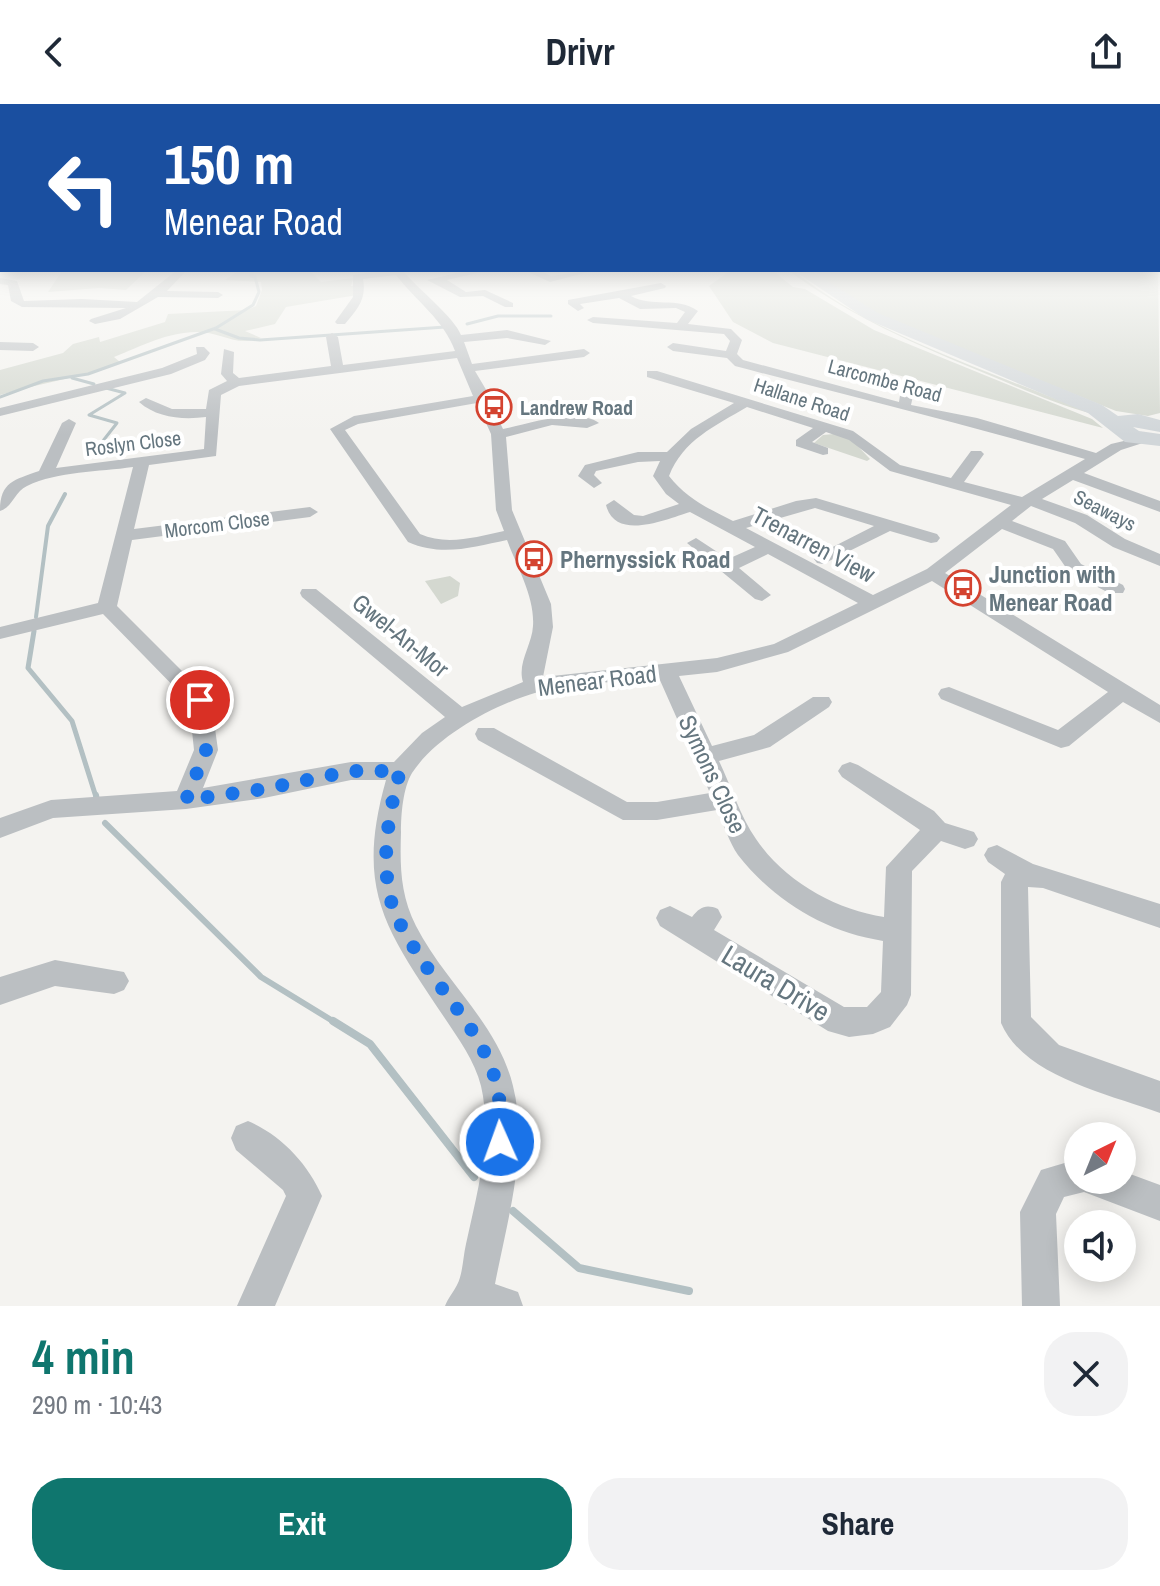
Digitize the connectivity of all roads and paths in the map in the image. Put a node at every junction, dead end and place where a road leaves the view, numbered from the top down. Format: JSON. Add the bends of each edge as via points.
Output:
{"nodes":[{"id":1,"x":446,"y":322,"type":"edge"},
{"id":2,"x":630,"y":322,"type":"edge"},
{"id":3,"x":684,"y":322,"type":"edge"},
{"id":4,"x":887,"y":322,"type":"edge"},
{"id":5,"x":682,"y":325,"type":"junction"},
{"id":6,"x":332,"y":337,"type":"dead end"},
{"id":7,"x":458,"y":339,"type":"junction"},
{"id":8,"x":545,"y":341,"type":"dead end"},
{"id":9,"x":2,"y":343,"type":"edge"},
{"id":10,"x":33,"y":347,"type":"dead end"},
{"id":11,"x":677,"y":350,"type":"dead end"},
{"id":12,"x":584,"y":353,"type":"dead end"},
{"id":13,"x":731,"y":355,"type":"junction"},
{"id":14,"x":464,"y":361,"type":"junction"},
{"id":15,"x":338,"y":371,"type":"junction"},
{"id":16,"x":652,"y":374,"type":"dead end"},
{"id":17,"x":236,"y":382,"type":"junction"},
{"id":18,"x":484,"y":398,"type":"junction"},
{"id":19,"x":746,"y":402,"type":"junction"},
{"id":20,"x":154,"y":403,"type":"dead end"},
{"id":21,"x":0,"y":412,"type":"edge"},
{"id":22,"x":212,"y":412,"type":"junction"},
{"id":23,"x":69,"y":423,"type":"dead end"},
{"id":24,"x":592,"y":423,"type":"dead end"},
{"id":25,"x":825,"y":426,"type":"junction"},
{"id":26,"x":1143,"y":432,"type":"edge"},
{"id":27,"x":498,"y":434,"type":"junction"},
{"id":28,"x":823,"y":451,"type":"dead end"},
{"id":29,"x":668,"y":456,"type":"junction"},
{"id":30,"x":1098,"y":458,"type":"junction"},
{"id":31,"x":979,"y":460,"type":"dead end"},
{"id":32,"x":142,"y":462,"type":"junction"},
{"id":33,"x":45,"y":474,"type":"junction"},
{"id":34,"x":1071,"y":474,"type":"junction"},
{"id":35,"x":956,"y":482,"type":"junction"},
{"id":36,"x":594,"y":483,"type":"dead end"},
{"id":37,"x":1027,"y":502,"type":"junction"},
{"id":38,"x":614,"y":505,"type":"dead end"},
{"id":39,"x":0,"y":506,"type":"edge"},
{"id":40,"x":691,"y":506,"type":"junction"},
{"id":41,"x":1160,"y":507,"type":"edge"},
{"id":42,"x":310,"y":512,"type":"dead end"},
{"id":43,"x":1000,"y":522,"type":"junction"},
{"id":44,"x":889,"y":525,"type":"junction"},
{"id":45,"x":733,"y":527,"type":"junction"},
{"id":46,"x":514,"y":534,"type":"junction"},
{"id":47,"x":124,"y":536,"type":"junction"},
{"id":48,"x":931,"y":538,"type":"dead end"},
{"id":49,"x":696,"y":543,"type":"dead end"},
{"id":50,"x":768,"y":548,"type":"junction"},
{"id":51,"x":823,"y":559,"type":"dead end"},
{"id":52,"x":1160,"y":561,"type":"edge"},
{"id":53,"x":726,"y":567,"type":"junction"},
{"id":54,"x":933,"y":573,"type":"junction"},
{"id":55,"x":1116,"y":589,"type":"dead end"},
{"id":56,"x":310,"y":592,"type":"dead end"},
{"id":57,"x":762,"y":595,"type":"dead end"},
{"id":58,"x":873,"y":603,"type":"junction"},
{"id":59,"x":107,"y":607,"type":"junction"},
{"id":60,"x":0,"y":633,"type":"edge"},
{"id":61,"x":666,"y":671,"type":"junction"},
{"id":62,"x":535,"y":685,"type":"junction"},
{"id":63,"x":1123,"y":691,"type":"junction"},
{"id":64,"x":949,"y":694,"type":"dead end"},
{"id":65,"x":821,"y":702,"type":"dead end"},
{"id":66,"x":1160,"y":715,"type":"edge"},
{"id":67,"x":460,"y":717,"type":"junction"},
{"id":68,"x":486,"y":734,"type":"dead end"},
{"id":69,"x":704,"y":757,"type":"junction"},
{"id":70,"x":400,"y":771,"type":"junction"},
{"id":71,"x":850,"y":771,"type":"dead end"},
{"id":72,"x":186,"y":800,"type":"junction"},
{"id":73,"x":723,"y":800,"type":"junction"},
{"id":74,"x":0,"y":828,"type":"edge"},
{"id":75,"x":936,"y":830,"type":"junction"},
{"id":76,"x":965,"y":839,"type":"dead end"},
{"id":77,"x":997,"y":855,"type":"dead end"},
{"id":78,"x":1026,"y":873,"type":"junction"},
{"id":79,"x":1160,"y":916,"type":"edge"},
{"id":80,"x":670,"y":918,"type":"dead end"},
{"id":81,"x":897,"y":931,"type":"junction"},
{"id":82,"x":114,"y":981,"type":"dead end"},
{"id":83,"x":0,"y":991,"type":"edge"},
{"id":84,"x":1160,"y":1097,"type":"edge"},
{"id":85,"x":248,"y":1138,"type":"dead end"},
{"id":86,"x":1064,"y":1180,"type":"edge"},
{"id":87,"x":1135,"y":1194,"type":"edge"},
{"id":88,"x":1160,"y":1203,"type":"edge"},
{"id":89,"x":480,"y":1303,"type":"edge"},
{"id":90,"x":256,"y":1306,"type":"edge"},
{"id":91,"x":1041,"y":1306,"type":"edge"}],
"edges":[{"from":1,"to":7,"type":"street"},
{"from":2,"to":5,"type":"street"},
{"from":3,"to":5,"type":"street"},
{"from":4,"to":26,"type":"highway"},
{"from":5,"to":13,"type":"street","via":[[733,334]]},
{"from":6,"to":15,"type":"street"},
{"from":7,"to":8,"type":"street","via":[[507,334]]},
{"from":7,"to":14,"type":"street"},
{"from":9,"to":10,"type":"street"},
{"from":11,"to":13,"type":"street","name":"Larcombe Road"},
{"from":12,"to":14,"type":"street"},
{"from":13,"to":30,"type":"street","name":"Larcombe Road","via":[[739,363],[906,394],[1020,447]]},
{"from":14,"to":15,"type":"street"},
{"from":14,"to":18,"type":"street"},
{"from":15,"to":17,"type":"street"},
{"from":16,"to":19,"type":"street","name":"Hallane Road"},
{"from":17,"to":21,"type":"street","via":[[212,351],[166,371]]},
{"from":17,"to":22,"type":"street","name":"Roslyn Close","via":[[214,393]]},
{"from":18,"to":27,"type":"street"},
{"from":18,"to":46,"type":"street","via":[[354,420],[337,429],[414,538],[425,545]]},
{"from":19,"to":25,"type":"street","name":"Hallane Road"},
{"from":19,"to":29,"type":"street","via":[[680,442]]},
{"from":20,"to":22,"type":"street","via":[[177,415]]},
{"from":22,"to":32,"type":"street","name":"Roslyn Close","via":[[211,453]]},
{"from":23,"to":33,"type":"street"},
{"from":24,"to":27,"type":"street","via":[[563,420]]},
{"from":25,"to":28,"type":"street","via":[[801,443]]},
{"from":25,"to":35,"type":"street","name":"Hallane Road","via":[[861,440],[895,468]]},
{"from":26,"to":30,"type":"street","name":"Menear Road"},
{"from":27,"to":46,"type":"street","via":[[504,510]]},
{"from":29,"to":36,"type":"street","via":[[590,468],[586,476]]},
{"from":29,"to":40,"type":"street","name":"Trenarren View","via":[[661,476]]},
{"from":30,"to":34,"type":"street","name":"Menear Road"},
{"from":31,"to":35,"type":"street"},
{"from":32,"to":33,"type":"street","name":"Roslyn Close"},
{"from":32,"to":47,"type":"street","name":"Morcom Close"},
{"from":33,"to":39,"type":"street","name":"Roslyn Close","via":[[17,484]]},
{"from":34,"to":37,"type":"street","name":"Menear Road"},
{"from":34,"to":41,"type":"street"},
{"from":35,"to":37,"type":"street","name":"Hallane Road"},
{"from":37,"to":43,"type":"street","name":"Menear Road"},
{"from":37,"to":52,"type":"street","name":"Seaways","via":[[1081,519]]},
{"from":38,"to":40,"type":"street","via":[[630,520],[644,521]]},
{"from":40,"to":45,"type":"street","name":"Trenarren View"},
{"from":42,"to":47,"type":"street","name":"Morcom Close"},
{"from":43,"to":54,"type":"street","name":"Menear Road"},
{"from":43,"to":55,"type":"street","via":[[1059,545],[1075,568]]},
{"from":44,"to":45,"type":"street","name":"Trenarren View","via":[[816,503]]},
{"from":44,"to":48,"type":"street","name":"Trenarren View"},
{"from":44,"to":51,"type":"street","via":[[843,542]]},
{"from":45,"to":50,"type":"street","name":"Trenarren View"},
{"from":46,"to":62,"type":"street","via":[[541,604],[543,627],[531,673]]},
{"from":47,"to":59,"type":"street","name":"Morcom Close"},
{"from":49,"to":53,"type":"street"},
{"from":50,"to":53,"type":"street"},
{"from":50,"to":58,"type":"street","name":"Trenarren View"},
{"from":53,"to":57,"type":"street"},
{"from":54,"to":58,"type":"street","name":"Menear Road"},
{"from":54,"to":63,"type":"street"},
{"from":56,"to":67,"type":"street","name":"Gwel-An-Mor"},
{"from":58,"to":61,"type":"street","name":"Menear Road","via":[[781,648],[717,665]]},
{"from":59,"to":60,"type":"street"},
{"from":59,"to":72,"type":"street","via":[[200,700],[206,750]]},
{"from":61,"to":62,"type":"street","name":"Menear Road"},
{"from":61,"to":69,"type":"street","name":"Symons Close"},
{"from":62,"to":67,"type":"street","name":"Menear Road"},
{"from":63,"to":64,"type":"street","via":[[1061,740]]},
{"from":63,"to":66,"type":"street"},
{"from":65,"to":69,"type":"street","via":[[762,741]]},
{"from":67,"to":70,"type":"street","name":"Menear Road"},
{"from":68,"to":73,"type":"street","via":[[518,741],[623,811]]},
{"from":69,"to":73,"type":"street","name":"Symons Close"},
{"from":70,"to":72,"type":"street","via":[[351,771]]},
{"from":70,"to":89,"type":"street","via":[[389,812],[386,872],[391,901],[407,937],[476,1038],[497,1085],[500,1166]]},
{"from":71,"to":75,"type":"street"},
{"from":72,"to":74,"type":"street","via":[[51,809]]},
{"from":73,"to":81,"type":"street","name":"Symons Close","via":[[746,846],[780,882],[823,912]]},
{"from":75,"to":76,"type":"street"},
{"from":75,"to":81,"type":"street","name":"Laura Drive","via":[[899,867]]},
{"from":77,"to":78,"type":"street"},
{"from":78,"to":79,"type":"street"},
{"from":78,"to":84,"type":"street","via":[[1014,882],[1016,1023],[1049,1056]]},
{"from":80,"to":81,"type":"street","name":"Laura Drive","via":[[701,926],[839,1021],[865,1024],[887,1012],[896,995]]},
{"from":82,"to":83,"type":"street","via":[[55,973]]},
{"from":85,"to":90,"type":"street","via":[[295,1178],[304,1196]]},
{"from":86,"to":91,"type":"street","via":[[1053,1182],[1038,1212]]},
{"from":87,"to":88,"type":"street"}]}
